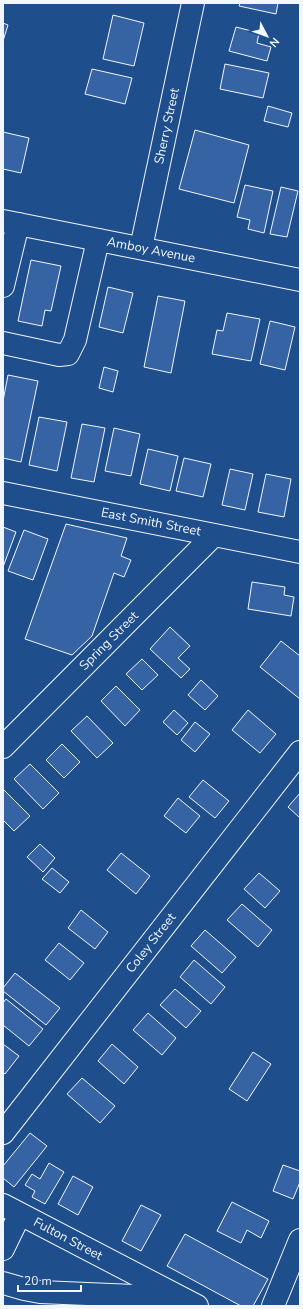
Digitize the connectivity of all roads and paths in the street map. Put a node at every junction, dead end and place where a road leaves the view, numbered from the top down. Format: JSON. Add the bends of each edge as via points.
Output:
{"nodes":[{"id":1,"x":193,"y":3,"type":"edge"},
{"id":2,"x":10,"y":222,"type":"edge"},
{"id":3,"x":98,"y":240,"type":"junction"},
{"id":4,"x":141,"y":248,"type":"junction"},
{"id":5,"x":300,"y":280,"type":"edge"},
{"id":6,"x":3,"y":286,"type":"edge"},
{"id":7,"x":3,"y":343,"type":"edge"},
{"id":8,"x":3,"y":493,"type":"edge"},
{"id":9,"x":214,"y":535,"type":"junction"},
{"id":10,"x":300,"y":552,"type":"edge"},
{"id":11,"x":3,"y":747,"type":"edge"},
{"id":12,"x":296,"y":764,"type":"edge"},
{"id":13,"x":3,"y":1133,"type":"edge"},
{"id":14,"x":12,"y":1210,"type":"edge"},
{"id":15,"x":300,"y":1240,"type":"edge"},
{"id":16,"x":3,"y":1249,"type":"edge"},
{"id":17,"x":3,"y":1283,"type":"edge"},
{"id":18,"x":196,"y":1306,"type":"edge"},
{"id":19,"x":272,"y":1306,"type":"edge"}],
"edges":[{"from":1,"to":4,"type":"street","name":"Sherry Street"},
{"from":2,"to":3,"type":"street","name":"Amboy Avenue"},
{"from":2,"to":6,"type":"street"},
{"from":3,"to":4,"type":"street","name":"Amboy Avenue"},
{"from":3,"to":7,"type":"street","via":[[76,340],[68,354],[59,355]]},
{"from":4,"to":5,"type":"street","name":"Amboy Avenue"},
{"from":8,"to":9,"type":"street","name":"East Smith Street"},
{"from":9,"to":10,"type":"street","name":"East Smith Street"},
{"from":9,"to":11,"type":"street","name":"Spring Street"},
{"from":12,"to":13,"type":"street","name":"Coley Street"},
{"from":14,"to":16,"type":"street"},
{"from":14,"to":18,"type":"street","name":"Fulton Street"},
{"from":15,"to":19,"type":"street"},
{"from":17,"to":18,"type":"street","via":[[40,1292],[158,1297]]}]}
